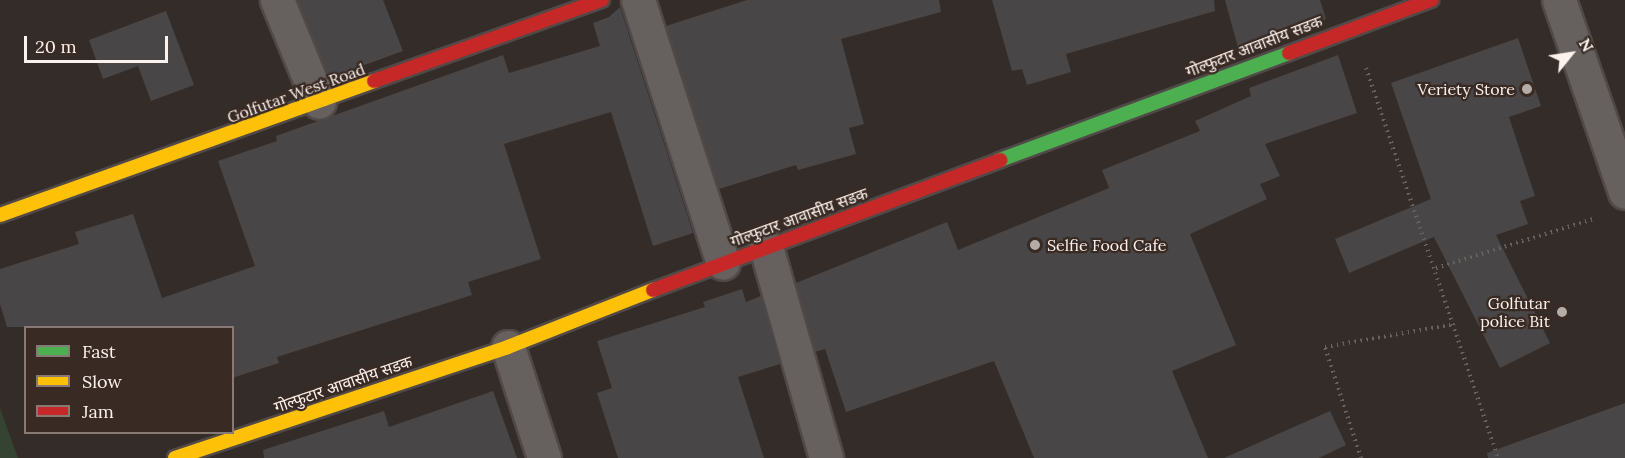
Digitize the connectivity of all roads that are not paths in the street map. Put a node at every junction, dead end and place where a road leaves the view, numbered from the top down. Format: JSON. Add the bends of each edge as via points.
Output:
{"nodes":[{"id":1,"x":277,"y":0,"type":"edge"},
{"id":2,"x":602,"y":0,"type":"edge"},
{"id":3,"x":638,"y":0,"type":"edge"},
{"id":4,"x":1431,"y":0,"type":"edge"},
{"id":5,"x":1559,"y":0,"type":"edge"},
{"id":6,"x":319,"y":102,"type":"junction"},
{"id":7,"x":1625,"y":192,"type":"edge"},
{"id":8,"x":0,"y":215,"type":"edge"},
{"id":9,"x":766,"y":247,"type":"junction"},
{"id":10,"x":723,"y":263,"type":"junction"},
{"id":11,"x":508,"y":347,"type":"junction"},
{"id":12,"x":176,"y":458,"type":"edge"},
{"id":13,"x":543,"y":458,"type":"edge"},
{"id":14,"x":826,"y":458,"type":"edge"}],
"edges":[{"from":1,"to":6,"type":"street"},
{"from":2,"to":6,"type":"main road","name":"Golfutar West Road"},
{"from":3,"to":10,"type":"street"},
{"from":4,"to":9,"type":"main road","name":"गोल्फुटार आवासीय सडक"},
{"from":5,"to":7,"type":"street"},
{"from":6,"to":8,"type":"main road","name":"Golfutar West Road"},
{"from":9,"to":10,"type":"main road","name":"गोल्फुटार आवासीय सडक"},
{"from":9,"to":14,"type":"street"},
{"from":10,"to":11,"type":"main road","name":"गोल्फुटार आवासीय सडक"},
{"from":11,"to":12,"type":"main road","name":"गोल्फुटार आवासीय सडक"},
{"from":11,"to":13,"type":"street"}]}
